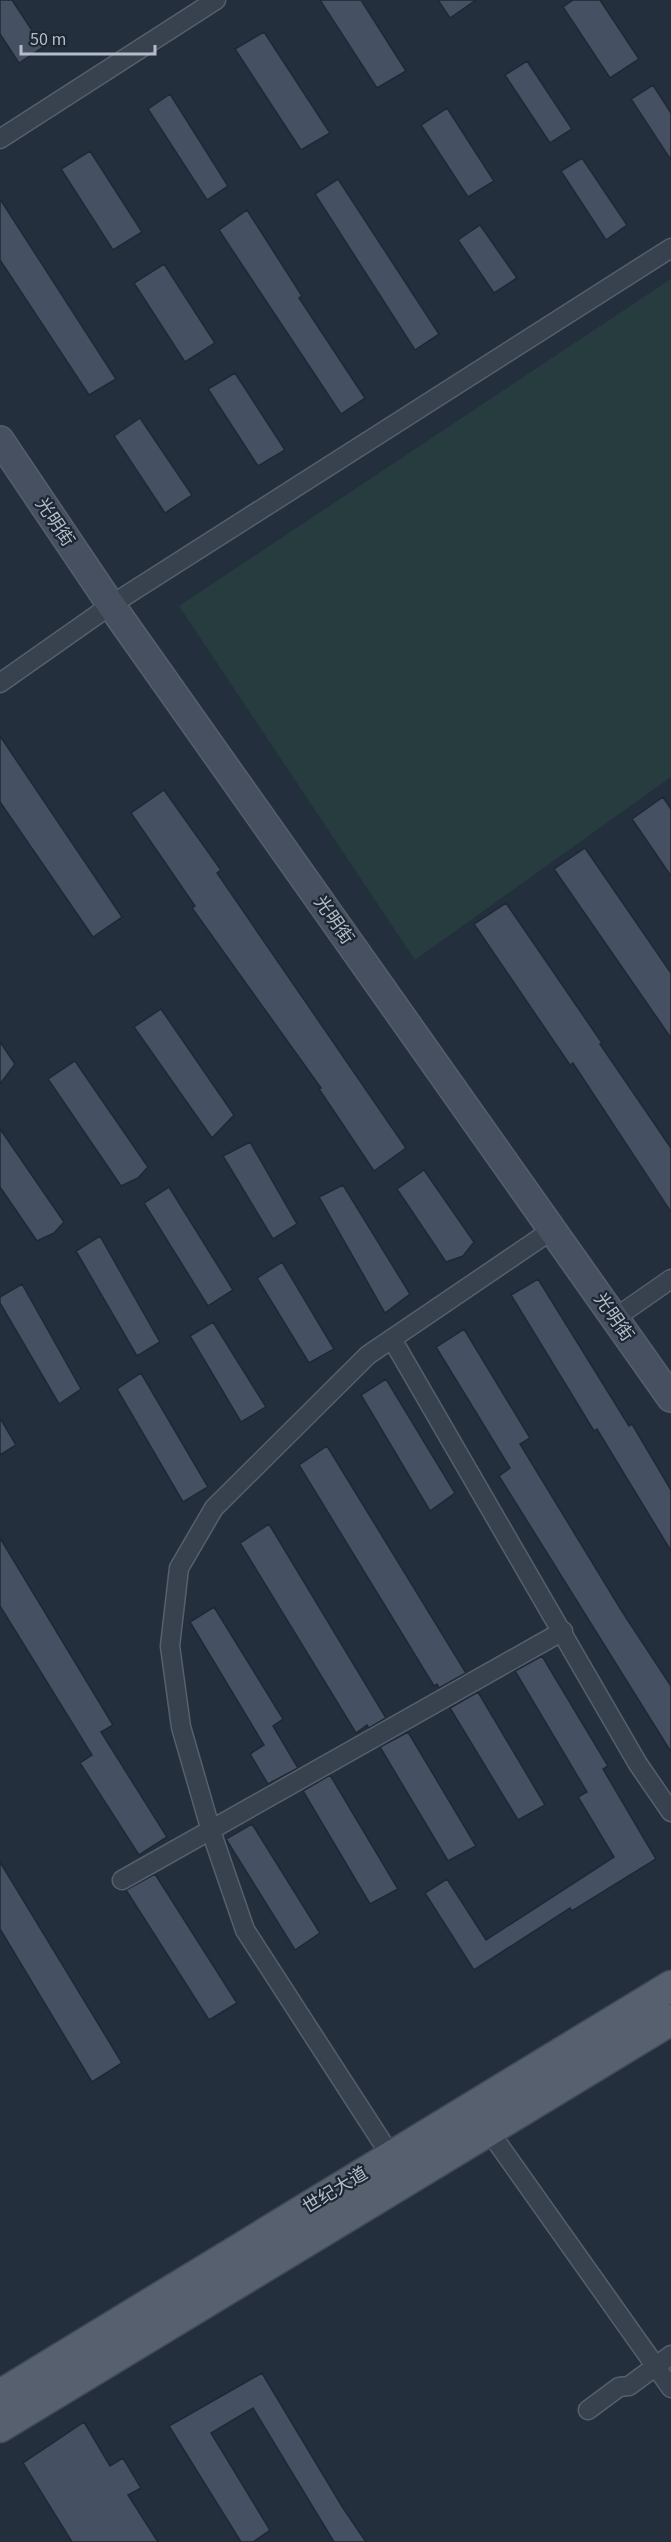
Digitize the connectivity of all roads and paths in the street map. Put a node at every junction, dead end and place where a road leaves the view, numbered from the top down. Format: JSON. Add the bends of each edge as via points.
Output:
{"nodes":[{"id":1,"x":216,"y":0,"type":"edge"},
{"id":2,"x":0,"y":139,"type":"edge"},
{"id":3,"x":671,"y":248,"type":"edge"},
{"id":4,"x":0,"y":440,"type":"edge"},
{"id":5,"x":111,"y":605,"type":"junction"},
{"id":6,"x":0,"y":683,"type":"edge"},
{"id":7,"x":552,"y":1230,"type":"junction"},
{"id":8,"x":671,"y":1279,"type":"edge"},
{"id":9,"x":615,"y":1318,"type":"junction"},
{"id":10,"x":392,"y":1339,"type":"junction"},
{"id":11,"x":671,"y":1398,"type":"edge"},
{"id":12,"x":563,"y":1631,"type":"junction"},
{"id":13,"x":671,"y":1812,"type":"edge"},
{"id":14,"x":211,"y":1831,"type":"junction"},
{"id":15,"x":122,"y":1880,"type":"dead end"},
{"id":16,"x":671,"y":1986,"type":"edge"},
{"id":17,"x":671,"y":2020,"type":"edge"},
{"id":18,"x":489,"y":2131,"type":"junction"},
{"id":19,"x":391,"y":2156,"type":"junction"},
{"id":20,"x":671,"y":2355,"type":"edge"},
{"id":21,"x":656,"y":2366,"type":"junction"},
{"id":22,"x":671,"y":2388,"type":"edge"},
{"id":23,"x":0,"y":2395,"type":"edge"},
{"id":24,"x":588,"y":2410,"type":"dead end"},
{"id":25,"x":0,"y":2427,"type":"edge"}],
"edges":[{"from":1,"to":2,"type":"street"},
{"from":3,"to":5,"type":"street"},
{"from":4,"to":5,"type":"street","name":"光明街"},
{"from":5,"to":6,"type":"street"},
{"from":5,"to":7,"type":"street","name":"光明街"},
{"from":7,"to":9,"type":"street","name":"光明街"},
{"from":7,"to":10,"type":"street"},
{"from":8,"to":9,"type":"street"},
{"from":9,"to":11,"type":"street","name":"光明街"},
{"from":10,"to":12,"type":"street"},
{"from":10,"to":14,"type":"street","via":[[368,1355],[214,1508],[179,1568],[170,1646],[181,1726]]},
{"from":12,"to":13,"type":"street","via":[[638,1764]]},
{"from":12,"to":14,"type":"street"},
{"from":14,"to":15,"type":"street"},
{"from":14,"to":19,"type":"street","via":[[246,1930]]},
{"from":16,"to":19,"type":"main road","name":"世纪大道"},
{"from":17,"to":18,"type":"main road","name":"世纪大道"},
{"from":18,"to":21,"type":"street"},
{"from":18,"to":25,"type":"main road","name":"世纪大道"},
{"from":19,"to":23,"type":"main road","name":"世纪大道"},
{"from":20,"to":21,"type":"street"},
{"from":21,"to":22,"type":"street"},
{"from":21,"to":24,"type":"street"}]}
